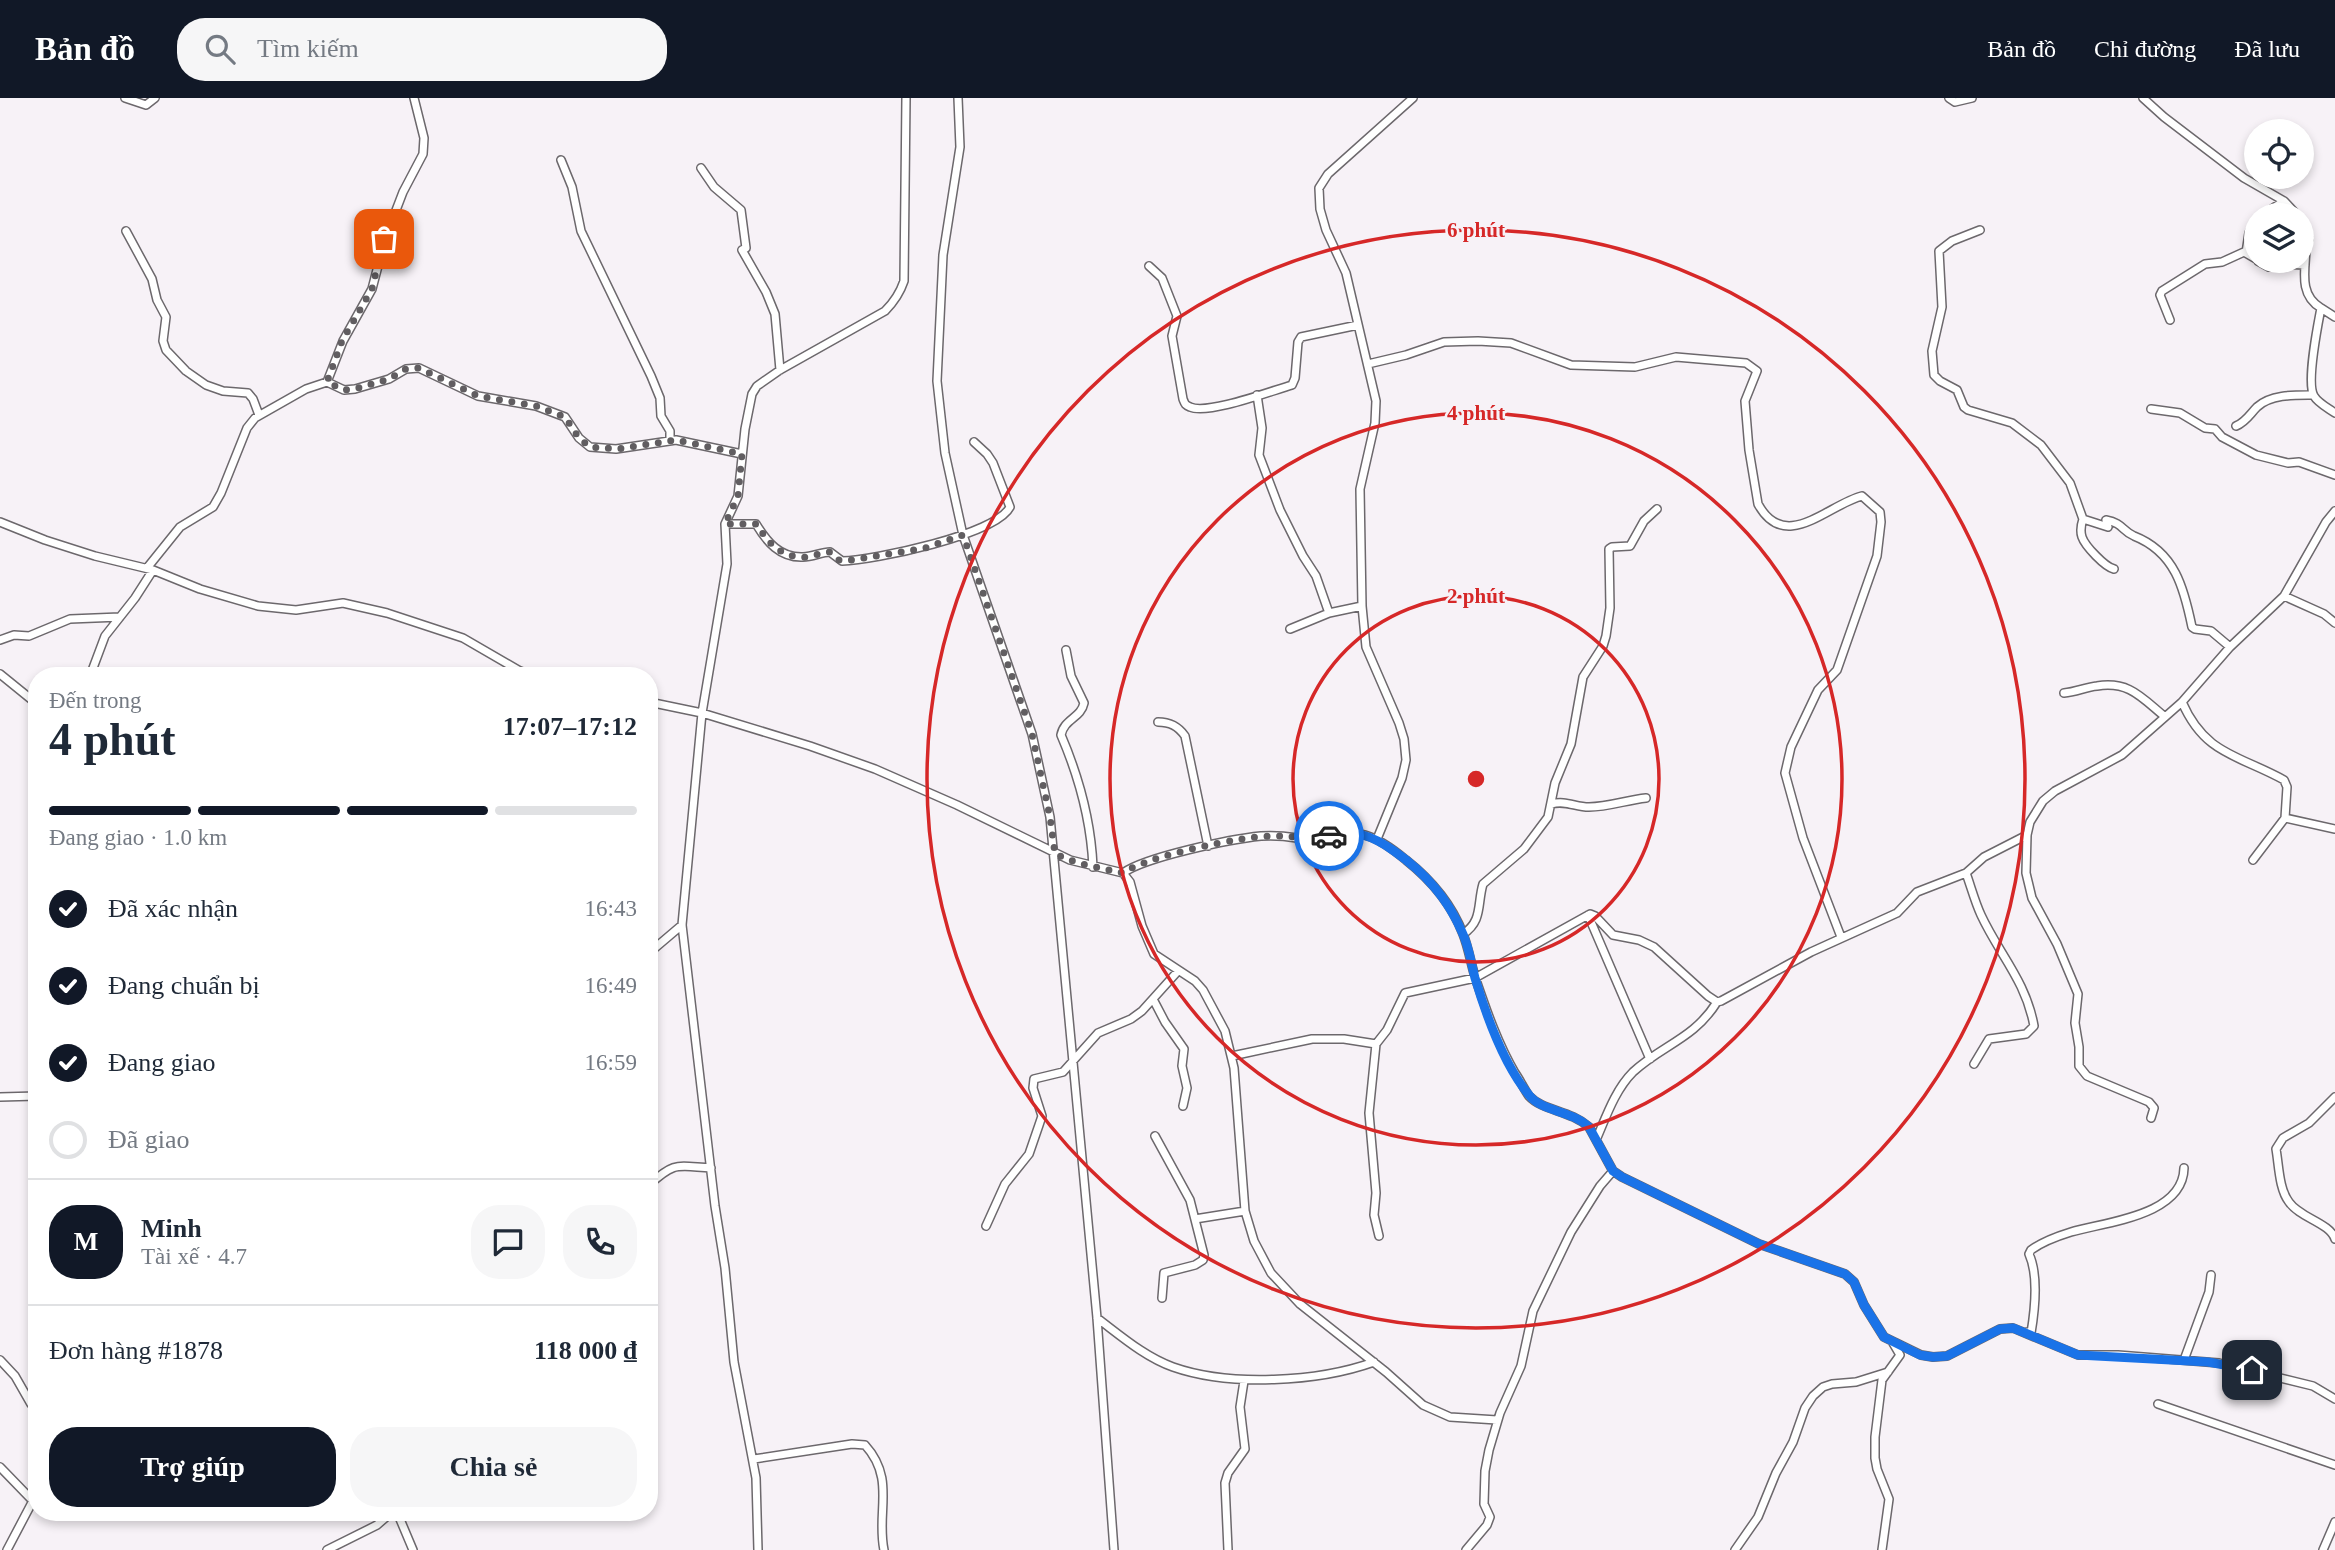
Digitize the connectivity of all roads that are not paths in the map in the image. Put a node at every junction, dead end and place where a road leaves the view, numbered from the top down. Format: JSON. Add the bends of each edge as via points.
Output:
{"nodes":[{"id":1,"x":125,"y":98,"type":"edge"},
{"id":2,"x":155,"y":98,"type":"edge"},
{"id":3,"x":414,"y":98,"type":"edge"},
{"id":4,"x":906,"y":98,"type":"edge"},
{"id":5,"x":958,"y":98,"type":"edge"},
{"id":6,"x":1413,"y":98,"type":"edge"},
{"id":7,"x":1950,"y":98,"type":"edge"},
{"id":8,"x":1972,"y":98,"type":"edge"},
{"id":9,"x":2143,"y":98,"type":"edge"},
{"id":10,"x":561,"y":160,"type":"dead end"},
{"id":11,"x":701,"y":168,"type":"dead end"},
{"id":12,"x":2284,"y":201,"type":"joint"},
{"id":13,"x":2281,"y":203,"type":"edge"},
{"id":14,"x":1980,"y":230,"type":"dead end"},
{"id":15,"x":126,"y":231,"type":"dead end"},
{"id":16,"x":2244,"y":254,"type":"edge"},
{"id":17,"x":1149,"y":266,"type":"dead end"},
{"id":18,"x":2305,"y":273,"type":"edge"},
{"id":19,"x":2321,"y":308,"type":"junction"},
{"id":20,"x":2335,"y":317,"type":"edge"},
{"id":21,"x":2170,"y":320,"type":"dead end"},
{"id":22,"x":1358,"y":325,"type":"junction"},
{"id":23,"x":1368,"y":364,"type":"junction"},
{"id":24,"x":779,"y":370,"type":"junction"},
{"id":25,"x":327,"y":382,"type":"junction"},
{"id":26,"x":1256,"y":395,"type":"junction"},
{"id":27,"x":2313,"y":395,"type":"junction"},
{"id":28,"x":2151,"y":409,"type":"dead end"},
{"id":29,"x":2335,"y":413,"type":"edge"},
{"id":30,"x":259,"y":415,"type":"junction"},
{"id":31,"x":2236,"y":426,"type":"dead end"},
{"id":32,"x":670,"y":440,"type":"junction"},
{"id":33,"x":974,"y":442,"type":"dead end"},
{"id":34,"x":742,"y":454,"type":"junction"},
{"id":35,"x":2335,"y":475,"type":"edge"},
{"id":36,"x":1657,"y":509,"type":"dead end"},
{"id":37,"x":2335,"y":511,"type":"edge"},
{"id":38,"x":2082,"y":519,"type":"junction"},
{"id":39,"x":0,"y":522,"type":"edge"},
{"id":40,"x":725,"y":524,"type":"junction"},
{"id":41,"x":963,"y":535,"type":"junction"},
{"id":42,"x":150,"y":569,"type":"junction"},
{"id":43,"x":2114,"y":569,"type":"dead end"},
{"id":44,"x":2284,"y":596,"type":"junction"},
{"id":45,"x":1362,"y":606,"type":"junction"},
{"id":46,"x":1329,"y":613,"type":"junction"},
{"id":47,"x":120,"y":617,"type":"junction"},
{"id":48,"x":2335,"y":623,"type":"edge"},
{"id":49,"x":1290,"y":629,"type":"dead end"},
{"id":50,"x":0,"y":640,"type":"edge"},
{"id":51,"x":2230,"y":647,"type":"junction"},
{"id":52,"x":1066,"y":650,"type":"dead end"},
{"id":53,"x":93,"y":667,"type":"edge"},
{"id":54,"x":511,"y":667,"type":"edge"},
{"id":55,"x":0,"y":674,"type":"edge"},
{"id":56,"x":2064,"y":693,"type":"dead end"},
{"id":57,"x":28,"y":697,"type":"edge"},
{"id":58,"x":2182,"y":702,"type":"junction"},
{"id":59,"x":658,"y":704,"type":"edge"},
{"id":60,"x":702,"y":713,"type":"junction"},
{"id":61,"x":2164,"y":716,"type":"junction"},
{"id":62,"x":1158,"y":722,"type":"dead end"},
{"id":63,"x":1646,"y":798,"type":"dead end"},
{"id":64,"x":1551,"y":804,"type":"junction"},
{"id":65,"x":2285,"y":818,"type":"junction"},
{"id":66,"x":2335,"y":829,"type":"edge"},
{"id":67,"x":2027,"y":835,"type":"junction"},
{"id":68,"x":1377,"y":839,"type":"junction"},
{"id":69,"x":1208,"y":846,"type":"junction"},
{"id":70,"x":1055,"y":854,"type":"junction"},
{"id":71,"x":2253,"y":860,"type":"dead end"},
{"id":72,"x":1093,"y":867,"type":"junction"},
{"id":73,"x":1123,"y":873,"type":"junction"},
{"id":74,"x":1966,"y":873,"type":"junction"},
{"id":75,"x":1588,"y":915,"type":"junction"},
{"id":76,"x":682,"y":925,"type":"junction"},
{"id":77,"x":1463,"y":933,"type":"junction"},
{"id":78,"x":1841,"y":937,"type":"junction"},
{"id":79,"x":658,"y":945,"type":"edge"},
{"id":80,"x":1178,"y":971,"type":"junction"},
{"id":81,"x":1475,"y":978,"type":"junction"},
{"id":82,"x":1153,"y":999,"type":"junction"},
{"id":83,"x":1717,"y":1002,"type":"junction"},
{"id":84,"x":1376,"y":1044,"type":"junction"},
{"id":85,"x":1232,"y":1056,"type":"junction"},
{"id":86,"x":1650,"y":1059,"type":"junction"},
{"id":87,"x":1073,"y":1061,"type":"junction"},
{"id":88,"x":1974,"y":1064,"type":"dead end"},
{"id":89,"x":28,"y":1096,"type":"edge"},
{"id":90,"x":0,"y":1097,"type":"edge"},
{"id":91,"x":2335,"y":1097,"type":"edge"},
{"id":92,"x":1182,"y":1106,"type":"dead end"},
{"id":93,"x":2151,"y":1118,"type":"dead end"},
{"id":94,"x":1155,"y":1136,"type":"dead end"},
{"id":95,"x":1596,"y":1140,"type":"junction"},
{"id":96,"x":711,"y":1168,"type":"junction"},
{"id":97,"x":2184,"y":1168,"type":"dead end"},
{"id":98,"x":1613,"y":1171,"type":"junction"},
{"id":99,"x":658,"y":1177,"type":"edge"},
{"id":100,"x":1245,"y":1211,"type":"junction"},
{"id":101,"x":1195,"y":1219,"type":"junction"},
{"id":102,"x":986,"y":1226,"type":"dead end"},
{"id":103,"x":1379,"y":1236,"type":"dead end"},
{"id":104,"x":2335,"y":1239,"type":"edge"},
{"id":105,"x":2211,"y":1275,"type":"dead end"},
{"id":106,"x":1162,"y":1297,"type":"dead end"},
{"id":107,"x":1097,"y":1318,"type":"junction"},
{"id":108,"x":2023,"y":1332,"type":"junction"},
{"id":109,"x":1893,"y":1343,"type":"junction"},
{"id":110,"x":0,"y":1360,"type":"edge"},
{"id":111,"x":2184,"y":1360,"type":"junction"},
{"id":112,"x":1374,"y":1363,"type":"junction"},
{"id":113,"x":1888,"y":1372,"type":"junction"},
{"id":114,"x":1244,"y":1381,"type":"junction"},
{"id":115,"x":28,"y":1399,"type":"edge"},
{"id":116,"x":2335,"y":1399,"type":"edge"},
{"id":117,"x":2158,"y":1404,"type":"dead end"},
{"id":118,"x":1497,"y":1420,"type":"junction"},
{"id":119,"x":754,"y":1459,"type":"junction"},
{"id":120,"x":2335,"y":1465,"type":"edge"},
{"id":121,"x":0,"y":1467,"type":"edge"},
{"id":122,"x":28,"y":1491,"type":"edge"},
{"id":123,"x":28,"y":1508,"type":"edge"},
{"id":124,"x":383,"y":1521,"type":"edge"},
{"id":125,"x":399,"y":1521,"type":"edge"},
{"id":126,"x":2335,"y":1522,"type":"edge"},
{"id":127,"x":7,"y":1550,"type":"edge"},
{"id":128,"x":327,"y":1550,"type":"edge"},
{"id":129,"x":413,"y":1550,"type":"edge"},
{"id":130,"x":758,"y":1550,"type":"edge"},
{"id":131,"x":884,"y":1550,"type":"edge"},
{"id":132,"x":1114,"y":1550,"type":"edge"},
{"id":133,"x":1228,"y":1550,"type":"edge"},
{"id":134,"x":1466,"y":1550,"type":"edge"},
{"id":135,"x":1735,"y":1550,"type":"edge"},
{"id":136,"x":1882,"y":1550,"type":"edge"},
{"id":137,"x":2323,"y":1550,"type":"edge"}],
"edges":[{"from":1,"to":2,"type":"street","via":[[146,105]]},
{"from":3,"to":25,"type":"street","via":[[424,138],[423,154],[384,239],[372,289],[342,341]]},
{"from":4,"to":24,"type":"street","via":[[904,281],[898,295],[886,311]]},
{"from":5,"to":41,"type":"street","via":[[960,147],[943,255],[937,381],[945,453]]},
{"from":6,"to":22,"type":"street","via":[[1346,156],[1319,188],[1320,209],[1346,272]]},
{"from":7,"to":8,"type":"street","via":[[1955,102]]},
{"from":9,"to":12,"type":"street","via":[[2244,178]]},
{"from":10,"to":32,"type":"street","via":[[581,231],[651,376]]},
{"from":11,"to":24,"type":"street","via":[[714,187],[741,210],[746,248],[742,250],[775,314]]},
{"from":12,"to":13,"type":"street"},
{"from":14,"to":38,"type":"street","via":[[1939,251],[1942,307],[1932,351],[1934,375],[1957,390],[1968,410],[2012,423],[2041,445],[2070,483]]},
{"from":15,"to":30,"type":"street","via":[[166,317],[166,350],[206,385],[248,393]]},
{"from":16,"to":21,"type":"street","via":[[2205,264],[2162,291]]},
{"from":17,"to":26,"type":"street","via":[[1162,278],[1177,316],[1173,341],[1186,405],[1216,407]]},
{"from":18,"to":19,"type":"street","via":[[2306,293]]},
{"from":19,"to":20,"type":"street"},
{"from":19,"to":27,"type":"street","via":[[2312,362]]},
{"from":22,"to":23,"type":"street"},
{"from":22,"to":26,"type":"street","via":[[1303,336],[1298,342],[1294,382]]},
{"from":23,"to":45,"type":"street","via":[[1376,411],[1360,489]]},
{"from":23,"to":78,"type":"street","via":[[1458,341],[1511,343],[1571,365],[1635,367],[1676,357],[1746,363],[1757,371],[1745,401],[1750,458],[1762,511],[1781,524],[1804,524],[1862,496],[1880,512],[1877,556],[1837,670],[1818,690],[1791,747],[1785,773],[1803,838]]},
{"from":24,"to":34,"type":"street","via":[[752,394]]},
{"from":25,"to":30,"type":"street"},
{"from":25,"to":32,"type":"street","via":[[344,390],[355,389],[419,368],[478,396],[536,406],[565,417],[590,447],[617,449]]},
{"from":26,"to":46,"type":"street","via":[[1262,428],[1259,455]]},
{"from":27,"to":29,"type":"street"},
{"from":27,"to":31,"type":"street","via":[[2287,395],[2262,403]]},
{"from":28,"to":35,"type":"street","via":[[2180,413],[2262,457],[2302,463]]},
{"from":30,"to":42,"type":"street","via":[[247,428],[213,507],[180,527]]},
{"from":32,"to":34,"type":"street"},
{"from":33,"to":41,"type":"street","via":[[993,463],[1010,507],[1004,515]]},
{"from":34,"to":40,"type":"street","via":[[738,496]]},
{"from":36,"to":64,"type":"street","via":[[1644,521],[1630,547],[1609,549],[1610,608],[1604,646],[1583,677],[1571,744]]},
{"from":37,"to":44,"type":"street"},
{"from":38,"to":43,"type":"street","via":[[2085,542],[2103,565]]},
{"from":38,"to":51,"type":"street","via":[[2108,527],[2106,520],[2121,524],[2160,553],[2173,566],[2182,586],[2192,626],[2211,631]]},
{"from":39,"to":42,"type":"street","via":[[95,556]]},
{"from":40,"to":41,"type":"street","via":[[757,524],[765,540],[782,553],[804,557],[830,552],[842,561],[925,548]]},
{"from":40,"to":60,"type":"street","via":[[727,564]]},
{"from":41,"to":70,"type":"street","via":[[1032,734]]},
{"from":42,"to":47,"type":"street"},
{"from":42,"to":54,"type":"street","via":[[258,606],[296,610],[344,603],[387,613],[463,638]]},
{"from":44,"to":48,"type":"street"},
{"from":44,"to":51,"type":"street"},
{"from":45,"to":46,"type":"street"},
{"from":45,"to":68,"type":"street","via":[[1366,648],[1406,751],[1402,778]]},
{"from":46,"to":49,"type":"street"},
{"from":47,"to":50,"type":"street","via":[[70,619],[29,636]]},
{"from":47,"to":53,"type":"street","via":[[105,636]]},
{"from":51,"to":58,"type":"street"},
{"from":52,"to":72,"type":"street","via":[[1071,676],[1084,703],[1080,713],[1064,724],[1061,735],[1092,841]]},
{"from":55,"to":57,"type":"street"},
{"from":56,"to":61,"type":"street","via":[[2122,685]]},
{"from":58,"to":61,"type":"street"},
{"from":58,"to":65,"type":"street","via":[[2208,741],[2284,780]]},
{"from":59,"to":60,"type":"street"},
{"from":60,"to":70,"type":"street","via":[[875,769]]},
{"from":60,"to":76,"type":"street"},
{"from":61,"to":67,"type":"street","via":[[2122,755],[2072,780],[2043,801]]},
{"from":62,"to":69,"type":"street","via":[[1172,724],[1185,736]]},
{"from":63,"to":64,"type":"street","via":[[1595,807]]},
{"from":64,"to":77,"type":"street","via":[[1548,817],[1524,849],[1483,884],[1478,919]]},
{"from":65,"to":66,"type":"street"},
{"from":65,"to":71,"type":"street"},
{"from":67,"to":74,"type":"street","via":[[1984,857]]},
{"from":67,"to":93,"type":"street","via":[[2026,873],[2032,898],[2078,994],[2075,1023],[2080,1070],[2149,1102],[2154,1108]]},
{"from":68,"to":69,"type":"street","via":[[1350,832],[1313,839],[1259,836]]},
{"from":68,"to":77,"type":"street","via":[[1431,883]]},
{"from":69,"to":73,"type":"street"},
{"from":70,"to":72,"type":"street"},
{"from":70,"to":87,"type":"street"},
{"from":72,"to":73,"type":"street"},
{"from":73,"to":80,"type":"street","via":[[1130,882],[1148,944],[1160,960]]},
{"from":74,"to":78,"type":"street","via":[[1917,892],[1897,913]]},
{"from":74,"to":88,"type":"street","via":[[1981,915],[2020,984],[2034,1026],[2026,1034],[1989,1039]]},
{"from":75,"to":81,"type":"street"},
{"from":75,"to":83,"type":"street","via":[[1595,916],[1615,936],[1648,943]]},
{"from":75,"to":86,"type":"street"},
{"from":76,"to":79,"type":"street"},
{"from":76,"to":96,"type":"street"},
{"from":77,"to":81,"type":"street"},
{"from":78,"to":83,"type":"street"},
{"from":80,"to":82,"type":"street"},
{"from":80,"to":85,"type":"street","via":[[1203,990],[1225,1031]]},
{"from":81,"to":84,"type":"street","via":[[1405,993]]},
{"from":81,"to":95,"type":"street","via":[[1499,1044],[1527,1093],[1539,1104],[1578,1118]]},
{"from":82,"to":87,"type":"street","via":[[1131,1019],[1098,1033]]},
{"from":82,"to":92,"type":"street","via":[[1184,1049],[1187,1088]]},
{"from":83,"to":86,"type":"street","via":[[1691,1032]]},
{"from":84,"to":85,"type":"street","via":[[1312,1039]]},
{"from":84,"to":103,"type":"street","via":[[1369,1113]]},
{"from":85,"to":100,"type":"street"},
{"from":86,"to":95,"type":"street","via":[[1623,1085]]},
{"from":87,"to":102,"type":"street","via":[[1063,1072],[1034,1079],[1042,1116],[1029,1154],[1006,1184]]},
{"from":87,"to":107,"type":"street"},
{"from":89,"to":90,"type":"street"},
{"from":91,"to":104,"type":"street","via":[[2308,1123],[2283,1138],[2276,1149],[2288,1201],[2303,1216],[2332,1231]]},
{"from":94,"to":101,"type":"street","via":[[1190,1200]]},
{"from":95,"to":98,"type":"street"},
{"from":96,"to":99,"type":"street","via":[[678,1166]]},
{"from":96,"to":119,"type":"street","via":[[734,1362]]},
{"from":97,"to":108,"type":"street","via":[[2169,1200],[2157,1207],[2073,1231],[2031,1250],[2033,1324],[2031,1333]]},
{"from":98,"to":109,"type":"street","via":[[1759,1244],[1845,1274],[1854,1282],[1873,1322]]},
{"from":98,"to":118,"type":"street","via":[[1571,1232],[1540,1294],[1521,1366]]},
{"from":100,"to":101,"type":"street"},
{"from":100,"to":112,"type":"street","via":[[1270,1273],[1300,1304]]},
{"from":101,"to":106,"type":"street","via":[[1203,1260],[1164,1273]]},
{"from":105,"to":111,"type":"street"},
{"from":107,"to":114,"type":"street","via":[[1129,1344],[1172,1367]]},
{"from":107,"to":132,"type":"street"},
{"from":108,"to":109,"type":"street","via":[[2000,1329],[1941,1358]]},
{"from":108,"to":111,"type":"street","via":[[2078,1355]]},
{"from":109,"to":113,"type":"street","via":[[1900,1354]]},
{"from":110,"to":115,"type":"street"},
{"from":111,"to":116,"type":"street","via":[[2268,1374],[2313,1387]]},
{"from":112,"to":114,"type":"street","via":[[1324,1375]]},
{"from":112,"to":118,"type":"street","via":[[1413,1398],[1439,1413]]},
{"from":113,"to":135,"type":"street","via":[[1832,1384],[1813,1396],[1758,1517]]},
{"from":113,"to":136,"type":"street","via":[[1882,1380],[1874,1446],[1889,1499]]},
{"from":114,"to":133,"type":"street","via":[[1240,1407],[1245,1449],[1225,1483]]},
{"from":117,"to":120,"type":"street"},
{"from":118,"to":134,"type":"street","via":[[1485,1471],[1484,1504],[1490,1517]]},
{"from":119,"to":130,"type":"street"},
{"from":119,"to":131,"type":"street","via":[[865,1445],[885,1489]]},
{"from":121,"to":122,"type":"street"},
{"from":123,"to":127,"type":"street"},
{"from":124,"to":128,"type":"street"},
{"from":125,"to":129,"type":"street"},
{"from":126,"to":137,"type":"street"}]}
